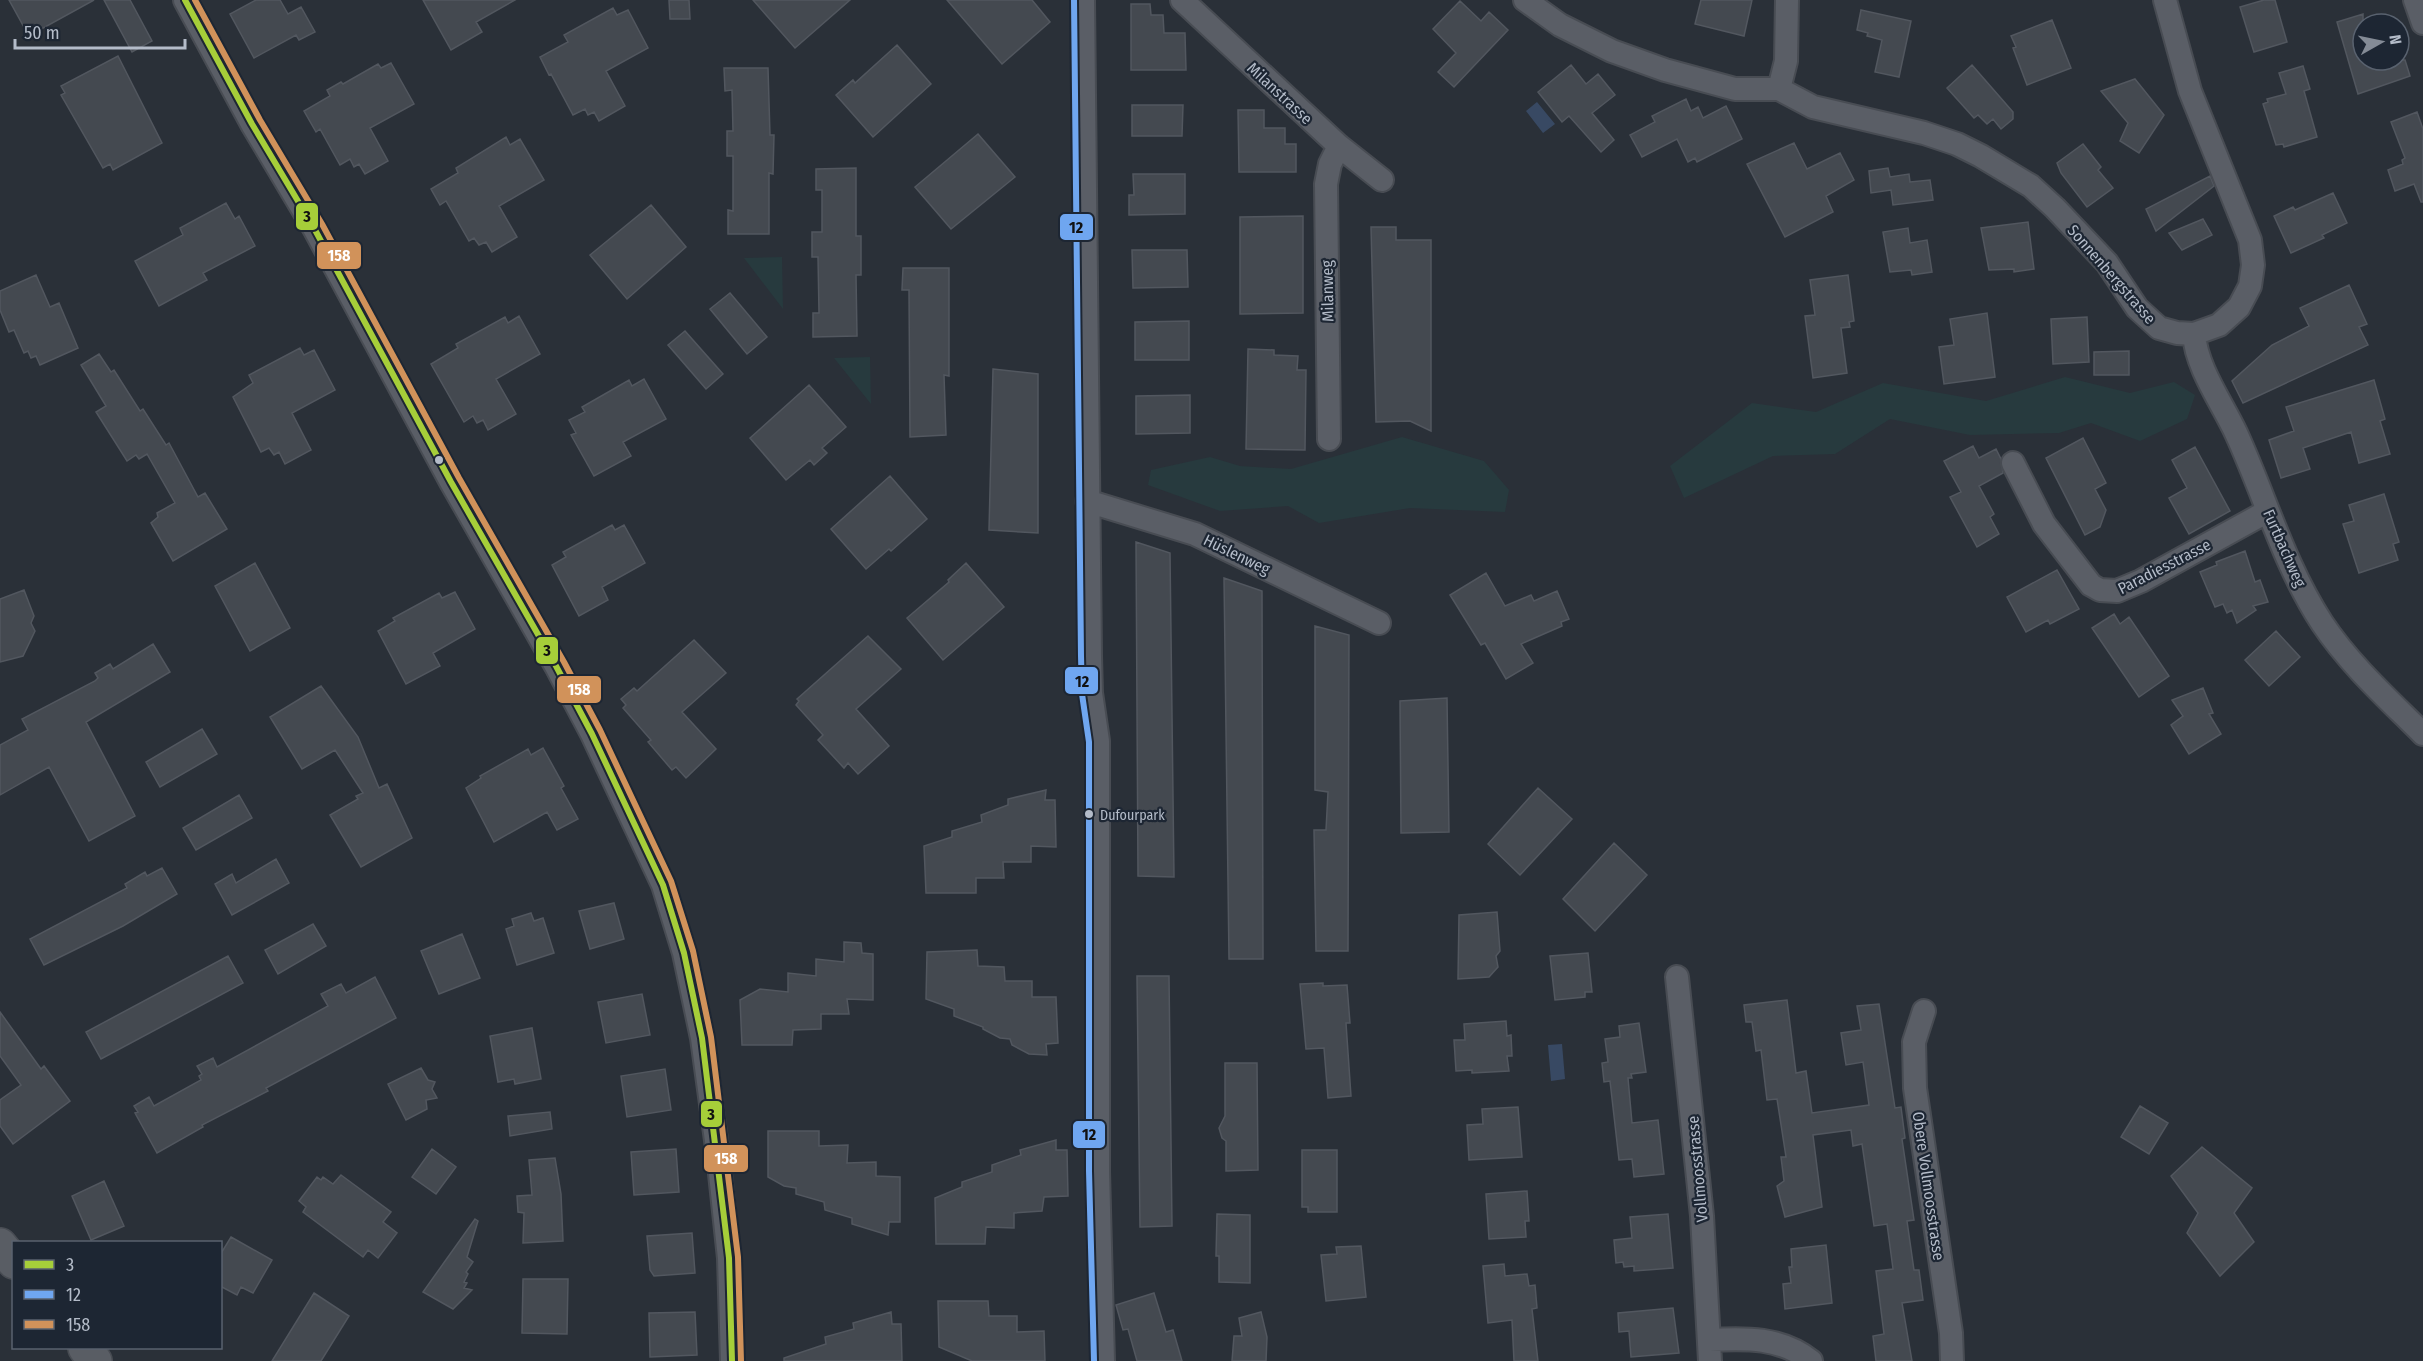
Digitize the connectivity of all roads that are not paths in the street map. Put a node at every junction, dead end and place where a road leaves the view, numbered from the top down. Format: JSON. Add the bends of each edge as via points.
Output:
{"nodes":[{"id":1,"x":185,"y":0,"type":"edge"},
{"id":2,"x":1083,"y":0,"type":"edge"},
{"id":3,"x":1182,"y":0,"type":"edge"},
{"id":4,"x":1525,"y":0,"type":"edge"},
{"id":5,"x":1787,"y":0,"type":"edge"},
{"id":6,"x":2165,"y":0,"type":"edge"},
{"id":7,"x":2415,"y":0,"type":"edge"},
{"id":8,"x":2423,"y":23,"type":"edge"},
{"id":9,"x":1779,"y":89,"type":"junction"},
{"id":10,"x":1338,"y":146,"type":"junction"},
{"id":11,"x":1382,"y":180,"type":"dead end"},
{"id":12,"x":2194,"y":334,"type":"junction"},
{"id":13,"x":1329,"y":438,"type":"dead end"},
{"id":14,"x":2013,"y":463,"type":"dead end"},
{"id":15,"x":1087,"y":501,"type":"junction"},
{"id":16,"x":2268,"y":511,"type":"junction"},
{"id":17,"x":1379,"y":623,"type":"dead end"},
{"id":18,"x":2423,"y":734,"type":"edge"},
{"id":19,"x":1677,"y":977,"type":"dead end"},
{"id":20,"x":1924,"y":1011,"type":"dead end"},
{"id":21,"x":0,"y":1245,"type":"edge"},
{"id":22,"x":12,"y":1260,"type":"edge"},
{"id":23,"x":1710,"y":1351,"type":"edge"},
{"id":24,"x":732,"y":1361,"type":"edge"},
{"id":25,"x":1102,"y":1361,"type":"edge"},
{"id":26,"x":1811,"y":1361,"type":"edge"},
{"id":27,"x":1952,"y":1361,"type":"edge"}],
"edges":[{"from":1,"to":24,"type":"street","via":[[553,661],[663,885],[684,953],[702,1038],[729,1257]]},
{"from":2,"to":15,"type":"street"},
{"from":3,"to":10,"type":"street","name":"Milanstrasse"},
{"from":4,"to":9,"type":"street","name":"Sonnenbergstrasse","via":[[1560,25],[1612,51],[1665,70],[1735,88]]},
{"from":5,"to":9,"type":"street","via":[[1786,61]]},
{"from":6,"to":12,"type":"street","via":[[2190,91],[2250,240],[2253,265],[2250,286],[2239,308],[2219,325]]},
{"from":7,"to":8,"type":"street"},
{"from":9,"to":12,"type":"street","name":"Sonnenbergstrasse","via":[[1813,107],[1957,144],[2008,171],[2055,208],[2107,263],[2137,308],[2160,328]]},
{"from":10,"to":11,"type":"street","name":"Milanstrasse"},
{"from":10,"to":13,"type":"street","name":"Milanweg","via":[[1326,184]]},
{"from":12,"to":16,"type":"street","name":"Furtbachweg","via":[[2195,350],[2237,434]]},
{"from":14,"to":16,"type":"street","name":"Paradiesstrasse","via":[[2044,524],[2091,585],[2100,591],[2110,592],[2141,581]]},
{"from":15,"to":17,"type":"street","name":"Hüslenweg","via":[[1195,534]]},
{"from":15,"to":25,"type":"street","via":[[1091,693],[1098,741]]},
{"from":16,"to":18,"type":"street","name":"Furtbachweg","via":[[2298,581],[2323,624],[2354,663]]},
{"from":19,"to":23,"type":"street","name":"Vollmoosstrasse","via":[[1702,1216]]},
{"from":20,"to":27,"type":"street","name":"Obere Vollmoosstrasse","via":[[1914,1042],[1915,1088]]},
{"from":21,"to":22,"type":"street"},
{"from":23,"to":26,"type":"street","via":[[1750,1338],[1774,1342]]}]}
